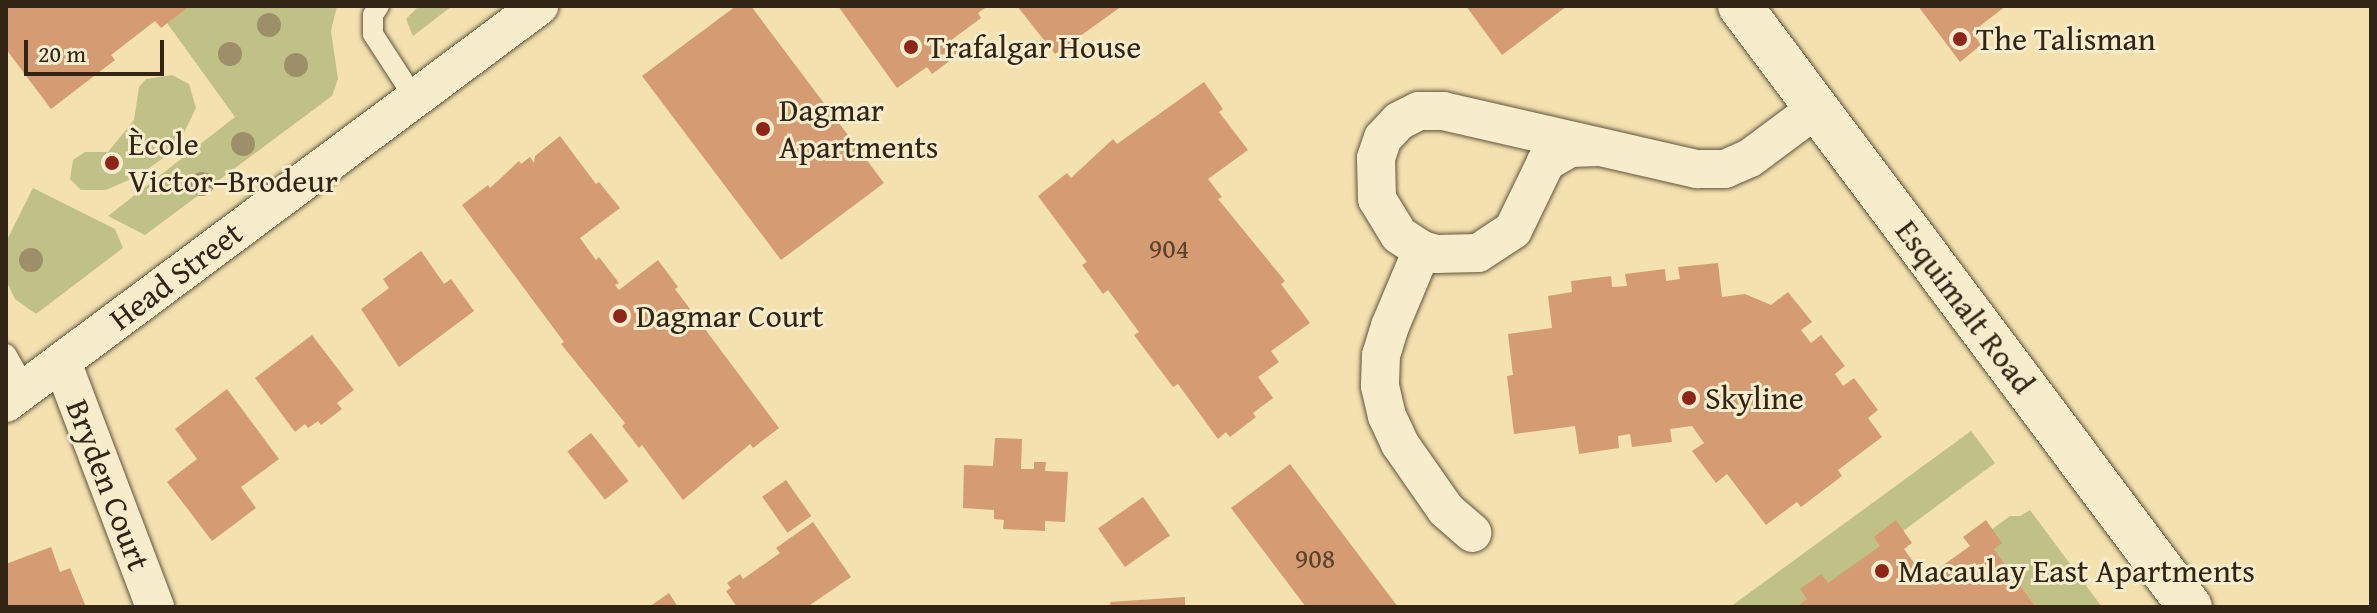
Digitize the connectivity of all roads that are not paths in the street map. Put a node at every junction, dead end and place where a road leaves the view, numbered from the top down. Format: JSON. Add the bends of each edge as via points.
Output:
{"nodes":[{"id":1,"x":379,"y":6,"type":"edge"},
{"id":2,"x":539,"y":6,"type":"edge"},
{"id":3,"x":1740,"y":6,"type":"edge"},
{"id":4,"x":415,"y":99,"type":"junction"},
{"id":5,"x":1816,"y":109,"type":"junction"},
{"id":6,"x":1598,"y":147,"type":"junction"},
{"id":7,"x":1422,"y":250,"type":"junction"},
{"id":8,"x":6,"y":354,"type":"edge"},
{"id":9,"x":62,"y":362,"type":"junction"},
{"id":10,"x":16,"y":396,"type":"edge"},
{"id":11,"x":1472,"y":533,"type":"dead end"},
{"id":12,"x":155,"y":607,"type":"edge"},
{"id":13,"x":2190,"y":607,"type":"edge"}],
"edges":[{"from":1,"to":4,"type":"lane","via":[[373,34]]},
{"from":2,"to":4,"type":"street","name":"Head Street"},
{"from":3,"to":5,"type":"main road","name":"Esquimalt Road"},
{"from":4,"to":9,"type":"street","name":"Head Street"},
{"from":5,"to":6,"type":"street","via":[[1750,158],[1725,169],[1697,169]]},
{"from":5,"to":13,"type":"main road","name":"Esquimalt Road"},
{"from":6,"to":7,"type":"street","via":[[1570,148],[1546,162],[1513,230],[1478,253]]},
{"from":6,"to":7,"type":"street","via":[[1443,111],[1419,111],[1399,121],[1383,138],[1376,158],[1377,199],[1399,235]]},
{"from":7,"to":11,"type":"street","via":[[1381,355],[1380,386],[1400,444],[1446,510]]},
{"from":8,"to":10,"type":"lane"},
{"from":9,"to":10,"type":"street","name":"Head Street"},
{"from":9,"to":12,"type":"street","name":"Bryden Court"}]}
